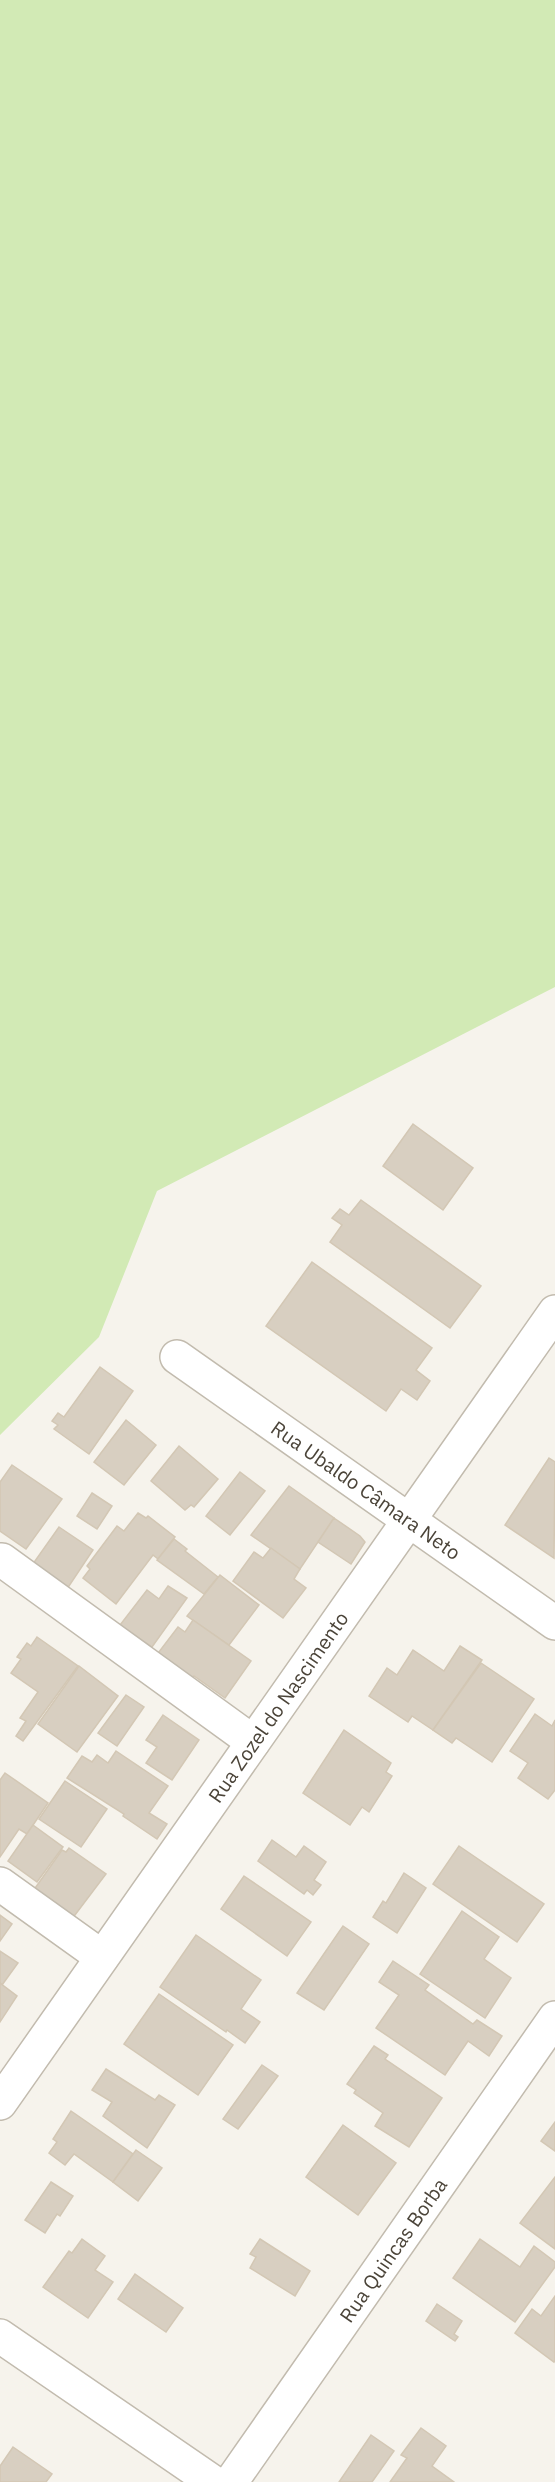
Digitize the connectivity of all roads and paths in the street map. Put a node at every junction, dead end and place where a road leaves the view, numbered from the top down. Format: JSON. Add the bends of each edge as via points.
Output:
{"nodes":[{"id":1,"x":555,"y":1312,"type":"edge"},
{"id":2,"x":177,"y":1357,"type":"dead end"},
{"id":3,"x":409,"y":1520,"type":"junction"},
{"id":4,"x":2,"y":1560,"type":"dead end"},
{"id":5,"x":555,"y":1623,"type":"edge"},
{"id":6,"x":253,"y":1742,"type":"junction"},
{"id":7,"x":0,"y":1884,"type":"edge"},
{"id":8,"x":102,"y":1957,"type":"junction"},
{"id":9,"x":555,"y":2018,"type":"edge"},
{"id":10,"x":0,"y":2103,"type":"edge"},
{"id":11,"x":0,"y":2336,"type":"edge"},
{"id":12,"x":213,"y":2482,"type":"edge"},
{"id":13,"x":231,"y":2482,"type":"edge"}],
"edges":[{"from":1,"to":3,"type":"street","name":"Rua Zozel do Nascimento"},
{"from":2,"to":3,"type":"street","name":"Rua Ubaldo Câmara Neto"},
{"from":3,"to":5,"type":"street","name":"Rua Ubaldo Câmara Neto"},
{"from":3,"to":6,"type":"street","name":"Rua Zozel do Nascimento"},
{"from":4,"to":6,"type":"street"},
{"from":6,"to":8,"type":"street","name":"Rua Zozel do Nascimento"},
{"from":7,"to":8,"type":"street"},
{"from":8,"to":10,"type":"street","name":"Rua Zozel do Nascimento"},
{"from":9,"to":13,"type":"street","name":"Rua Quincas Borba"},
{"from":11,"to":12,"type":"street"}]}
